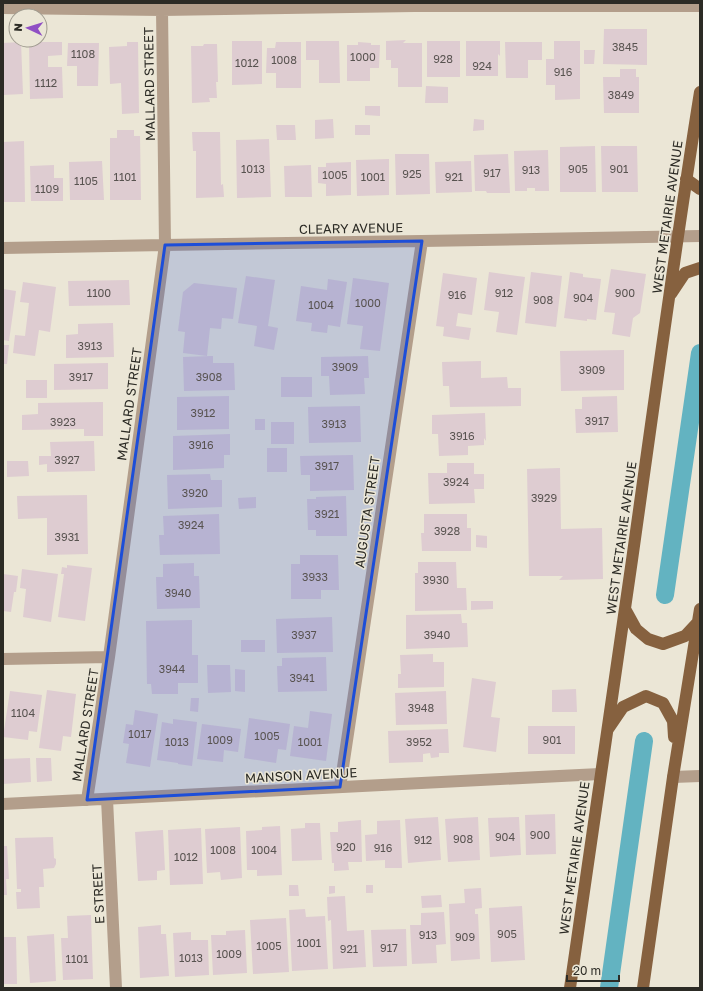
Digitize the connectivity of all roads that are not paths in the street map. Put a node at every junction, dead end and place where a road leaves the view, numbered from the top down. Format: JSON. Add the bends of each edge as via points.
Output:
{"nodes":[{"id":1,"x":414,"y":5,"type":"edge"},
{"id":2,"x":700,"y":6,"type":"edge"},
{"id":3,"x":3,"y":8,"type":"edge"},
{"id":4,"x":162,"y":10,"type":"junction"},
{"id":5,"x":700,"y":92,"type":"edge"},
{"id":6,"x":686,"y":179,"type":"junction"},
{"id":7,"x":700,"y":189,"type":"edge"},
{"id":8,"x":678,"y":236,"type":"junction"},
{"id":9,"x":700,"y":236,"type":"edge"},
{"id":10,"x":422,"y":241,"type":"junction"},
{"id":11,"x":165,"y":245,"type":"junction"},
{"id":12,"x":3,"y":248,"type":"edge"},
{"id":13,"x":700,"y":268,"type":"edge"},
{"id":14,"x":670,"y":297,"type":"junction"},
{"id":15,"x":625,"y":609,"type":"junction"},
{"id":16,"x":700,"y":609,"type":"edge"},
{"id":17,"x":698,"y":622,"type":"junction"},
{"id":18,"x":109,"y":657,"type":"junction"},
{"id":19,"x":3,"y":659,"type":"edge"},
{"id":20,"x":607,"y":732,"type":"junction"},
{"id":21,"x":676,"y":758,"type":"junction"},
{"id":22,"x":600,"y":774,"type":"junction"},
{"id":23,"x":700,"y":776,"type":"edge"},
{"id":24,"x":673,"y":778,"type":"junction"},
{"id":25,"x":340,"y":787,"type":"junction"},
{"id":26,"x":107,"y":799,"type":"junction"},
{"id":27,"x":87,"y":800,"type":"junction"},
{"id":28,"x":3,"y":804,"type":"edge"},
{"id":29,"x":116,"y":988,"type":"edge"},
{"id":30,"x":570,"y":988,"type":"edge"},
{"id":31,"x":643,"y":988,"type":"edge"}],
"edges":[{"from":1,"to":2,"type":"street"},
{"from":1,"to":4,"type":"street"},
{"from":3,"to":4,"type":"street"},
{"from":4,"to":11,"type":"street","name":"MALLARD STREET"},
{"from":5,"to":6,"type":"main road","name":"WEST METAIRIE AVENUE"},
{"from":6,"to":7,"type":"main road"},
{"from":6,"to":8,"type":"main road","name":"WEST METAIRIE AVENUE"},
{"from":8,"to":9,"type":"street","name":"CLEARY AVENUE"},
{"from":8,"to":10,"type":"street","name":"CLEARY AVENUE"},
{"from":8,"to":14,"type":"main road","name":"WEST METAIRIE AVENUE"},
{"from":10,"to":11,"type":"street","name":"CLEARY AVENUE"},
{"from":10,"to":25,"type":"street","name":"AUGUSTA STREET"},
{"from":11,"to":12,"type":"street","name":"CLEARY AVENUE"},
{"from":11,"to":18,"type":"street","name":"MALLARD STREET"},
{"from":13,"to":14,"type":"main road","via":[[685,273]]},
{"from":14,"to":15,"type":"main road","name":"WEST METAIRIE AVENUE"},
{"from":15,"to":17,"type":"main road","via":[[636,629],[648,639],[663,644],[685,636]]},
{"from":15,"to":20,"type":"main road","name":"WEST METAIRIE AVENUE"},
{"from":16,"to":17,"type":"main road"},
{"from":17,"to":21,"type":"main road"},
{"from":18,"to":19,"type":"street"},
{"from":18,"to":27,"type":"street","name":"MALLARD STREET"},
{"from":20,"to":21,"type":"main road","via":[[624,707],[646,696],[663,703],[673,721]]},
{"from":20,"to":22,"type":"main road","name":"WEST METAIRIE AVENUE"},
{"from":21,"to":24,"type":"main road"},
{"from":22,"to":25,"type":"street","name":"MANSON AVENUE"},
{"from":22,"to":30,"type":"main road","name":"WEST METAIRIE AVENUE"},
{"from":23,"to":24,"type":"street"},
{"from":24,"to":31,"type":"main road"},
{"from":25,"to":26,"type":"street","name":"MANSON AVENUE"},
{"from":26,"to":27,"type":"street","name":"MANSON AVENUE"},
{"from":26,"to":29,"type":"street","name":"E STREET"},
{"from":27,"to":28,"type":"street","name":"MANSON AVENUE"}]}
